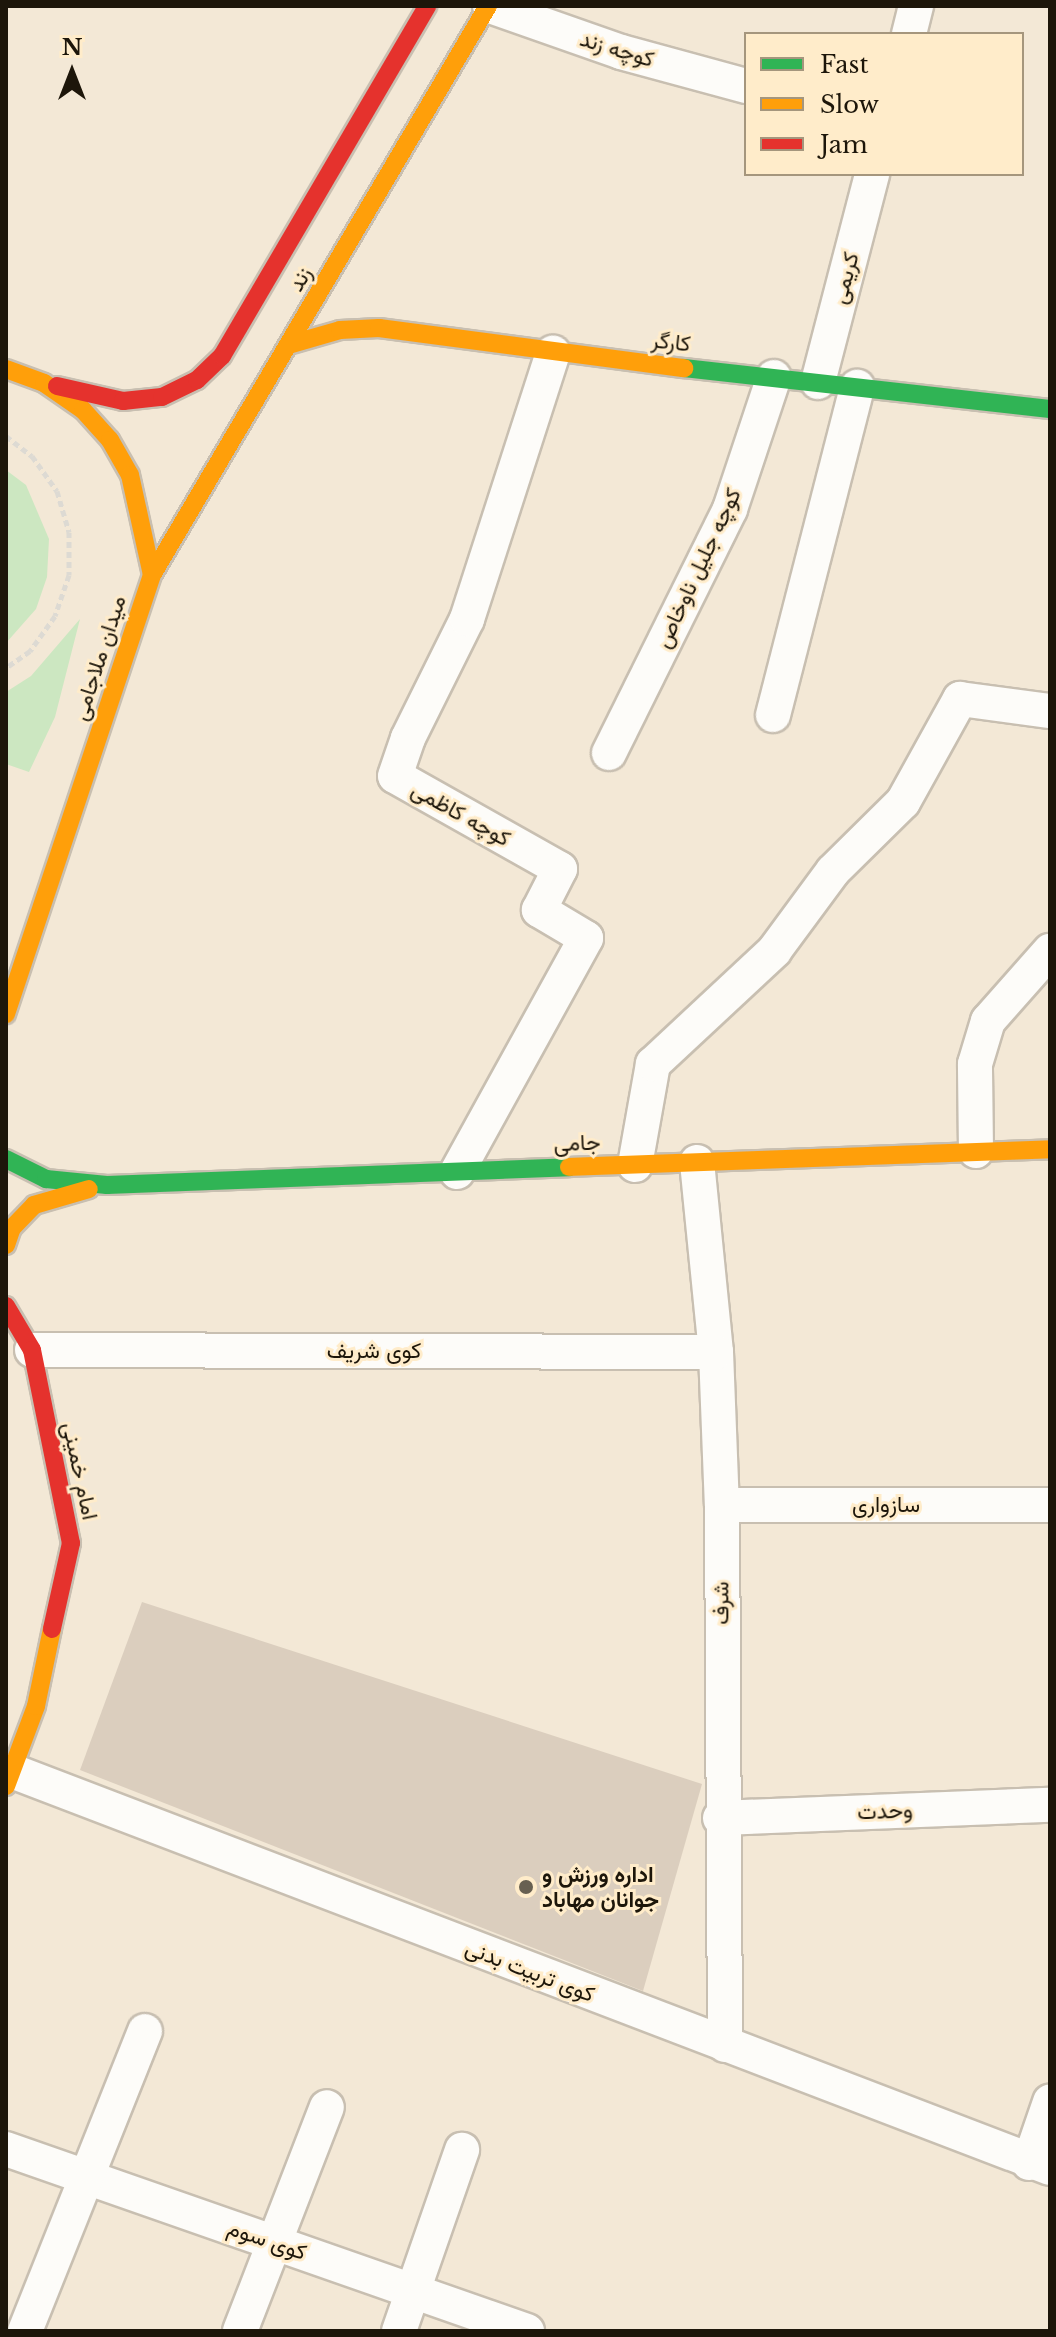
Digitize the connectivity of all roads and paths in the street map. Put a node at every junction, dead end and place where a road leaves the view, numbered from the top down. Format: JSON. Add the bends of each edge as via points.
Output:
{"nodes":[{"id":1,"x":427,"y":6,"type":"edge"},
{"id":2,"x":489,"y":6,"type":"edge"},
{"id":3,"x":916,"y":6,"type":"edge"},
{"id":4,"x":910,"y":32,"type":"edge"},
{"id":5,"x":744,"y":85,"type":"edge"},
{"id":6,"x":871,"y":176,"type":"edge"},
{"id":7,"x":288,"y":345,"type":"junction"},
{"id":8,"x":553,"y":353,"type":"junction"},
{"id":9,"x":6,"y":369,"type":"edge"},
{"id":10,"x":774,"y":377,"type":"junction"},
{"id":11,"x":818,"y":382,"type":"junction"},
{"id":12,"x":44,"y":383,"type":"junction"},
{"id":13,"x":857,"y":387,"type":"junction"},
{"id":14,"x":1050,"y":408,"type":"edge"},
{"id":15,"x":6,"y":436,"type":"edge"},
{"id":16,"x":152,"y":575,"type":"junction"},
{"id":17,"x":6,"y":668,"type":"edge"},
{"id":18,"x":1050,"y":711,"type":"edge"},
{"id":19,"x":773,"y":715,"type":"dead end"},
{"id":20,"x":609,"y":753,"type":"dead end"},
{"id":21,"x":1050,"y":951,"type":"edge"},
{"id":22,"x":6,"y":1014,"type":"edge"},
{"id":23,"x":1050,"y":1149,"type":"edge"},
{"id":24,"x":976,"y":1151,"type":"junction"},
{"id":25,"x":6,"y":1159,"type":"edge"},
{"id":26,"x":697,"y":1162,"type":"junction"},
{"id":27,"x":635,"y":1165,"type":"junction"},
{"id":28,"x":457,"y":1172,"type":"junction"},
{"id":29,"x":107,"y":1185,"type":"junction"},
{"id":30,"x":6,"y":1245,"type":"edge"},
{"id":31,"x":6,"y":1306,"type":"edge"},
{"id":32,"x":32,"y":1350,"type":"junction"},
{"id":33,"x":716,"y":1352,"type":"junction"},
{"id":34,"x":722,"y":1505,"type":"junction"},
{"id":35,"x":1050,"y":1505,"type":"edge"},
{"id":36,"x":9,"y":1778,"type":"edge"},
{"id":37,"x":1050,"y":1805,"type":"edge"},
{"id":38,"x":720,"y":1818,"type":"junction"},
{"id":39,"x":145,"y":2031,"type":"dead end"},
{"id":40,"x":725,"y":2045,"type":"junction"},
{"id":41,"x":1050,"y":2102,"type":"edge"},
{"id":42,"x":327,"y":2107,"type":"dead end"},
{"id":43,"x":6,"y":2149,"type":"edge"},
{"id":44,"x":462,"y":2150,"type":"dead end"},
{"id":45,"x":1040,"y":2166,"type":"edge"},
{"id":46,"x":87,"y":2179,"type":"junction"},
{"id":47,"x":275,"y":2242,"type":"junction"},
{"id":48,"x":411,"y":2295,"type":"junction"},
{"id":49,"x":25,"y":2331,"type":"edge"},
{"id":50,"x":240,"y":2331,"type":"edge"},
{"id":51,"x":399,"y":2331,"type":"edge"},
{"id":52,"x":527,"y":2331,"type":"edge"}],
"edges":[{"from":1,"to":12,"type":"main road","name":"زند","via":[[222,356],[197,380],[162,397],[123,401]]},
{"from":2,"to":5,"type":"street","name":"کوچه زند","via":[[621,52]]},
{"from":2,"to":7,"type":"main road","name":"زند"},
{"from":3,"to":4,"type":"street"},
{"from":6,"to":11,"type":"street","name":"کریمی"},
{"from":7,"to":8,"type":"main road","name":"کارگر","via":[[340,330],[379,328]]},
{"from":7,"to":16,"type":"main road","name":"زند"},
{"from":8,"to":10,"type":"main road","name":"کارگر"},
{"from":8,"to":28,"type":"street","name":"کوچه کاظمی","via":[[467,619],[408,738],[395,776],[560,869],[539,910],[586,938]]},
{"from":9,"to":12,"type":"main road","name":"میدان ملاجامی"},
{"from":10,"to":11,"type":"main road","name":"کارگر"},
{"from":10,"to":20,"type":"street","name":"کوچه جلیل ناوخاص","via":[[730,509]]},
{"from":11,"to":13,"type":"main road","name":"کارگر"},
{"from":12,"to":16,"type":"main road","name":"میدان ملاجامی","via":[[83,410],[110,440],[130,475]]},
{"from":13,"to":14,"type":"main road","name":"کارگر"},
{"from":13,"to":19,"type":"street"},
{"from":15,"to":17,"type":"path","via":[[32,456],[57,491],[69,532],[69,575],[55,616],[30,651]]},
{"from":16,"to":22,"type":"main road","name":"میدان ملاجامی"},
{"from":18,"to":27,"type":"street","via":[[960,699],[903,802],[833,871],[774,951],[653,1064]]},
{"from":21,"to":24,"type":"street","via":[[988,1021],[975,1064]]},
{"from":23,"to":24,"type":"main road","name":"جامی"},
{"from":24,"to":26,"type":"main road","name":"جامی"},
{"from":25,"to":29,"type":"main road","via":[[46,1179]]},
{"from":26,"to":27,"type":"main road","name":"جامی"},
{"from":26,"to":33,"type":"street","name":"شرف"},
{"from":27,"to":28,"type":"main road","name":"جامی"},
{"from":28,"to":29,"type":"main road","name":"جامی"},
{"from":29,"to":30,"type":"main road","via":[[34,1205],[12,1228]]},
{"from":31,"to":32,"type":"main road","name":"امام خمینی"},
{"from":32,"to":33,"type":"street","name":"کوی شریف"},
{"from":32,"to":36,"type":"main road","name":"امام خمینی","via":[[71,1543],[36,1706]]},
{"from":33,"to":34,"type":"street","name":"شرف"},
{"from":34,"to":35,"type":"street","name":"سازواری"},
{"from":34,"to":38,"type":"street","name":"شرف"},
{"from":36,"to":40,"type":"street","name":"کوی تربیت بدنی"},
{"from":37,"to":38,"type":"street","name":"وحدت"},
{"from":38,"to":40,"type":"street","name":"شرف"},
{"from":39,"to":46,"type":"street"},
{"from":40,"to":45,"type":"street","name":"کوی تربیت بدنی"},
{"from":41,"to":45,"type":"street"},
{"from":42,"to":47,"type":"street"},
{"from":43,"to":46,"type":"street","name":"کوی سوم"},
{"from":44,"to":48,"type":"street"},
{"from":46,"to":47,"type":"street","name":"کوی سوم"},
{"from":46,"to":49,"type":"street"},
{"from":47,"to":48,"type":"street","name":"کوی سوم"},
{"from":47,"to":50,"type":"street"},
{"from":48,"to":51,"type":"street"},
{"from":48,"to":52,"type":"street","name":"کوی سوم"}]}
